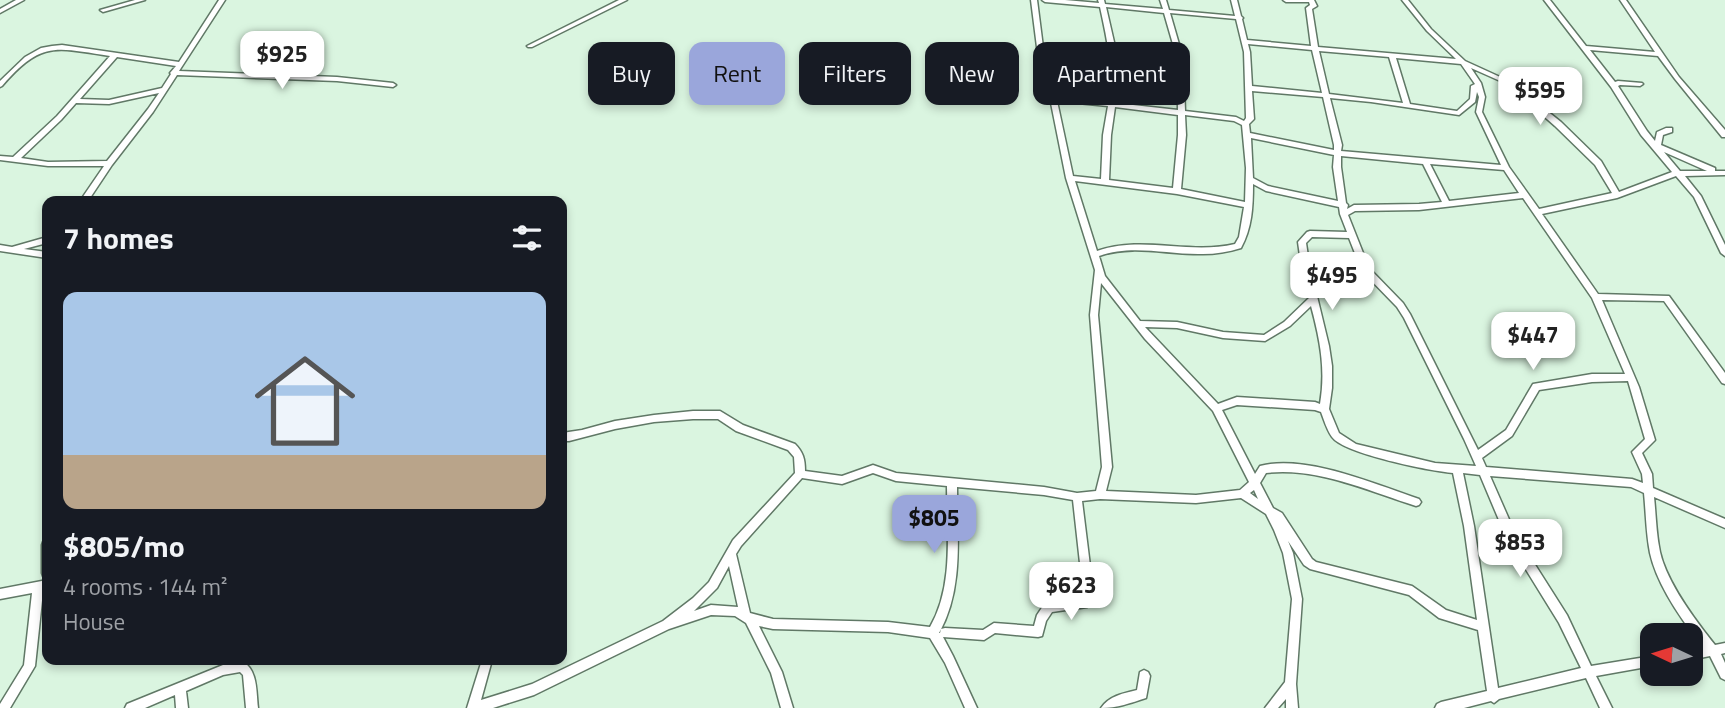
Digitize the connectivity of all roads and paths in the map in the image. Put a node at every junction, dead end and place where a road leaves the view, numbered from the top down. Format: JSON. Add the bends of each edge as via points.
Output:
{"nodes":[{"id":1,"x":21,"y":0,"type":"edge"},
{"id":2,"x":142,"y":0,"type":"edge"},
{"id":3,"x":222,"y":0,"type":"edge"},
{"id":4,"x":624,"y":0,"type":"edge"},
{"id":5,"x":1034,"y":0,"type":"edge"},
{"id":6,"x":1045,"y":0,"type":"edge"},
{"id":7,"x":1163,"y":0,"type":"edge"},
{"id":8,"x":1234,"y":0,"type":"edge"},
{"id":9,"x":1286,"y":0,"type":"edge"},
{"id":10,"x":1310,"y":0,"type":"edge"},
{"id":11,"x":1405,"y":0,"type":"edge"},
{"id":12,"x":1547,"y":0,"type":"edge"},
{"id":13,"x":1623,"y":0,"type":"edge"},
{"id":14,"x":1101,"y":3,"type":"edge"},
{"id":15,"x":103,"y":10,"type":"dead end"},
{"id":16,"x":0,"y":11,"type":"edge"},
{"id":17,"x":1167,"y":11,"type":"junction"},
{"id":18,"x":1240,"y":18,"type":"junction"},
{"id":19,"x":1039,"y":42,"type":"edge"},
{"id":20,"x":1245,"y":42,"type":"junction"},
{"id":21,"x":530,"y":46,"type":"dead end"},
{"id":22,"x":1585,"y":48,"type":"junction"},
{"id":23,"x":1318,"y":49,"type":"junction"},
{"id":24,"x":1660,"y":54,"type":"junction"},
{"id":25,"x":114,"y":56,"type":"junction"},
{"id":26,"x":1392,"y":56,"type":"junction"},
{"id":27,"x":1463,"y":62,"type":"junction"},
{"id":28,"x":179,"y":64,"type":"junction"},
{"id":29,"x":173,"y":73,"type":"junction"},
{"id":30,"x":1640,"y":84,"type":"dead end"},
{"id":31,"x":0,"y":85,"type":"edge"},
{"id":32,"x":393,"y":85,"type":"dead end"},
{"id":33,"x":1614,"y":86,"type":"junction"},
{"id":34,"x":1248,"y":88,"type":"junction"},
{"id":35,"x":162,"y":90,"type":"junction"},
{"id":36,"x":1325,"y":95,"type":"junction"},
{"id":37,"x":74,"y":101,"type":"junction"},
{"id":38,"x":1054,"y":105,"type":"edge"},
{"id":39,"x":1104,"y":105,"type":"edge"},
{"id":40,"x":1407,"y":105,"type":"junction"},
{"id":41,"x":1113,"y":106,"type":"junction"},
{"id":42,"x":1180,"y":113,"type":"junction"},
{"id":43,"x":1245,"y":124,"type":"junction"},
{"id":44,"x":1669,"y":130,"type":"dead end"},
{"id":45,"x":1724,"y":131,"type":"edge"},
{"id":46,"x":1248,"y":135,"type":"junction"},
{"id":47,"x":1657,"y":146,"type":"junction"},
{"id":48,"x":1338,"y":154,"type":"junction"},
{"id":49,"x":0,"y":158,"type":"edge"},
{"id":50,"x":15,"y":160,"type":"junction"},
{"id":51,"x":1425,"y":161,"type":"junction"},
{"id":52,"x":109,"y":163,"type":"junction"},
{"id":53,"x":1506,"y":168,"type":"junction"},
{"id":54,"x":1679,"y":173,"type":"junction"},
{"id":55,"x":1721,"y":173,"type":"edge"},
{"id":56,"x":1070,"y":178,"type":"junction"},
{"id":57,"x":1249,"y":179,"type":"junction"},
{"id":58,"x":1105,"y":182,"type":"junction"},
{"id":59,"x":1177,"y":191,"type":"junction"},
{"id":60,"x":1524,"y":195,"type":"junction"},
{"id":61,"x":1617,"y":195,"type":"junction"},
{"id":62,"x":87,"y":196,"type":"edge"},
{"id":63,"x":1341,"y":204,"type":"junction"},
{"id":64,"x":1447,"y":204,"type":"junction"},
{"id":65,"x":1246,"y":205,"type":"junction"},
{"id":66,"x":1354,"y":208,"type":"junction"},
{"id":67,"x":1538,"y":212,"type":"junction"},
{"id":68,"x":1344,"y":214,"type":"junction"},
{"id":69,"x":1351,"y":235,"type":"junction"},
{"id":70,"x":42,"y":241,"type":"edge"},
{"id":71,"x":0,"y":248,"type":"edge"},
{"id":72,"x":11,"y":249,"type":"junction"},
{"id":73,"x":1725,"y":253,"type":"edge"},
{"id":74,"x":42,"y":254,"type":"edge"},
{"id":75,"x":1094,"y":255,"type":"junction"},
{"id":76,"x":1098,"y":269,"type":"junction"},
{"id":77,"x":1596,"y":297,"type":"junction"},
{"id":78,"x":1313,"y":299,"type":"junction"},
{"id":79,"x":1139,"y":324,"type":"junction"},
{"id":80,"x":1630,"y":377,"type":"junction"},
{"id":81,"x":1725,"y":380,"type":"edge"},
{"id":82,"x":1216,"y":408,"type":"junction"},
{"id":83,"x":1324,"y":409,"type":"junction"},
{"id":84,"x":567,"y":436,"type":"edge"},
{"id":85,"x":1477,"y":456,"type":"junction"},
{"id":86,"x":1457,"y":469,"type":"junction"},
{"id":87,"x":1483,"y":472,"type":"junction"},
{"id":88,"x":800,"y":474,"type":"junction"},
{"id":89,"x":1255,"y":483,"type":"junction"},
{"id":90,"x":952,"y":484,"type":"junction"},
{"id":91,"x":1648,"y":491,"type":"junction"},
{"id":92,"x":1242,"y":494,"type":"junction"},
{"id":93,"x":1100,"y":495,"type":"junction"},
{"id":94,"x":1077,"y":497,"type":"junction"},
{"id":95,"x":1416,"y":502,"type":"dead end"},
{"id":96,"x":1268,"y":509,"type":"junction"},
{"id":97,"x":1725,"y":524,"type":"edge"},
{"id":98,"x":731,"y":552,"type":"junction"},
{"id":99,"x":42,"y":586,"type":"edge"},
{"id":100,"x":42,"y":592,"type":"edge"},
{"id":101,"x":0,"y":594,"type":"edge"},
{"id":102,"x":944,"y":616,"type":"junction"},
{"id":103,"x":748,"y":617,"type":"junction"},
{"id":104,"x":667,"y":625,"type":"junction"},
{"id":105,"x":1481,"y":626,"type":"junction"},
{"id":106,"x":933,"y":633,"type":"junction"},
{"id":107,"x":945,"y":633,"type":"junction"},
{"id":108,"x":1725,"y":648,"type":"edge"},
{"id":109,"x":946,"y":651,"type":"junction"},
{"id":110,"x":1713,"y":651,"type":"junction"},
{"id":111,"x":1703,"y":653,"type":"edge"},
{"id":112,"x":1640,"y":663,"type":"edge"},
{"id":113,"x":237,"y":665,"type":"edge"},
{"id":114,"x":243,"y":665,"type":"edge"},
{"id":115,"x":486,"y":665,"type":"edge"},
{"id":116,"x":1588,"y":672,"type":"junction"},
{"id":117,"x":1725,"y":674,"type":"edge"},
{"id":118,"x":1144,"y":676,"type":"dead end"},
{"id":119,"x":1290,"y":684,"type":"junction"},
{"id":120,"x":180,"y":690,"type":"junction"},
{"id":121,"x":1493,"y":697,"type":"junction"},
{"id":122,"x":1473,"y":704,"type":"edge"},
{"id":123,"x":4,"y":708,"type":"edge"},
{"id":124,"x":131,"y":708,"type":"edge"},
{"id":125,"x":181,"y":708,"type":"edge"},
{"id":126,"x":252,"y":708,"type":"edge"},
{"id":127,"x":474,"y":708,"type":"edge"},
{"id":128,"x":787,"y":708,"type":"edge"},
{"id":129,"x":971,"y":708,"type":"edge"},
{"id":130,"x":1107,"y":708,"type":"edge"},
{"id":131,"x":1271,"y":708,"type":"edge"},
{"id":132,"x":1292,"y":708,"type":"edge"},
{"id":133,"x":1441,"y":708,"type":"edge"},
{"id":134,"x":1606,"y":708,"type":"edge"}],
"edges":[{"from":1,"to":16,"type":"street"},
{"from":2,"to":15,"type":"street"},
{"from":3,"to":28,"type":"street"},
{"from":4,"to":21,"type":"street"},
{"from":5,"to":19,"type":"street"},
{"from":6,"to":14,"type":"street"},
{"from":7,"to":17,"type":"street"},
{"from":8,"to":18,"type":"street"},
{"from":9,"to":10,"type":"street"},
{"from":10,"to":23,"type":"street"},
{"from":11,"to":27,"type":"street"},
{"from":12,"to":22,"type":"street"},
{"from":13,"to":24,"type":"street"},
{"from":14,"to":17,"type":"street"},
{"from":14,"to":41,"type":"street","via":[[1115,70]]},
{"from":17,"to":18,"type":"street"},
{"from":17,"to":42,"type":"street","via":[[1180,58]]},
{"from":18,"to":20,"type":"street"},
{"from":20,"to":23,"type":"street"},
{"from":20,"to":34,"type":"street"},
{"from":22,"to":24,"type":"street"},
{"from":22,"to":33,"type":"street"},
{"from":23,"to":26,"type":"street"},
{"from":23,"to":36,"type":"street"},
{"from":24,"to":45,"type":"street"},
{"from":25,"to":28,"type":"street"},
{"from":25,"to":31,"type":"street","via":[[47,47],[24,61]]},
{"from":25,"to":37,"type":"street"},
{"from":26,"to":27,"type":"street"},
{"from":26,"to":40,"type":"street"},
{"from":27,"to":40,"type":"street","via":[[1475,94],[1464,112]]},
{"from":27,"to":53,"type":"street","via":[[1478,83],[1482,97],[1479,112]]},
{"from":27,"to":61,"type":"street","via":[[1509,83],[1558,124],[1598,163]]},
{"from":28,"to":29,"type":"street"},
{"from":29,"to":32,"type":"street"},
{"from":29,"to":35,"type":"street"},
{"from":30,"to":33,"type":"street"},
{"from":33,"to":47,"type":"street"},
{"from":34,"to":36,"type":"street"},
{"from":34,"to":43,"type":"street","via":[[1250,119]]},
{"from":35,"to":37,"type":"street","via":[[109,102]]},
{"from":35,"to":52,"type":"street"},
{"from":36,"to":40,"type":"street"},
{"from":36,"to":48,"type":"street"},
{"from":37,"to":50,"type":"street"},
{"from":38,"to":56,"type":"street"},
{"from":39,"to":41,"type":"street"},
{"from":41,"to":42,"type":"street"},
{"from":41,"to":58,"type":"street"},
{"from":42,"to":43,"type":"street"},
{"from":42,"to":59,"type":"street"},
{"from":43,"to":46,"type":"street"},
{"from":44,"to":47,"type":"street","via":[[1660,134]]},
{"from":46,"to":48,"type":"street"},
{"from":46,"to":57,"type":"street"},
{"from":47,"to":54,"type":"street"},
{"from":47,"to":55,"type":"street"},
{"from":48,"to":51,"type":"street"},
{"from":48,"to":63,"type":"street"},
{"from":49,"to":50,"type":"street"},
{"from":50,"to":52,"type":"street"},
{"from":51,"to":53,"type":"street"},
{"from":51,"to":64,"type":"street"},
{"from":52,"to":62,"type":"street"},
{"from":53,"to":60,"type":"street"},
{"from":54,"to":55,"type":"street"},
{"from":54,"to":61,"type":"street"},
{"from":54,"to":73,"type":"street","via":[[1709,214]]},
{"from":56,"to":58,"type":"street"},
{"from":56,"to":75,"type":"street"},
{"from":57,"to":63,"type":"street","via":[[1266,188]]},
{"from":57,"to":65,"type":"street"},
{"from":58,"to":59,"type":"street"},
{"from":59,"to":65,"type":"street"},
{"from":60,"to":64,"type":"street"},
{"from":60,"to":67,"type":"street"},
{"from":61,"to":67,"type":"street"},
{"from":63,"to":66,"type":"street"},
{"from":63,"to":68,"type":"street"},
{"from":64,"to":66,"type":"street"},
{"from":65,"to":75,"type":"street","via":[[1241,243],[1233,248],[1119,248]]},
{"from":66,"to":68,"type":"street"},
{"from":67,"to":77,"type":"street"},
{"from":68,"to":69,"type":"street"},
{"from":69,"to":78,"type":"street","via":[[1310,234],[1303,238]]},
{"from":69,"to":85,"type":"street","via":[[1365,269],[1407,316]]},
{"from":70,"to":72,"type":"street"},
{"from":71,"to":72,"type":"street"},
{"from":72,"to":74,"type":"street"},
{"from":75,"to":76,"type":"street"},
{"from":76,"to":79,"type":"street"},
{"from":76,"to":93,"type":"street","via":[[1094,315],[1107,467]]},
{"from":77,"to":80,"type":"street"},
{"from":77,"to":81,"type":"street","via":[[1666,298]]},
{"from":78,"to":79,"type":"street","via":[[1265,338]]},
{"from":78,"to":83,"type":"street","via":[[1330,382]]},
{"from":79,"to":82,"type":"street"},
{"from":80,"to":85,"type":"street","via":[[1536,387],[1508,433]]},
{"from":80,"to":91,"type":"street","via":[[1650,440],[1637,452],[1647,474]]},
{"from":82,"to":83,"type":"street","via":[[1237,401]]},
{"from":82,"to":89,"type":"street"},
{"from":83,"to":86,"type":"street","via":[[1342,441],[1416,464]]},
{"from":84,"to":88,"type":"street","via":[[652,418],[720,415],[746,433],[793,448],[799,455]]},
{"from":85,"to":87,"type":"street"},
{"from":86,"to":87,"type":"street"},
{"from":86,"to":105,"type":"street","via":[[1471,527]]},
{"from":87,"to":91,"type":"street","via":[[1617,481]]},
{"from":87,"to":116,"type":"street","via":[[1511,536],[1563,618]]},
{"from":88,"to":90,"type":"street","via":[[842,480],[873,469],[896,477]]},
{"from":88,"to":98,"type":"street"},
{"from":89,"to":92,"type":"street"},
{"from":89,"to":95,"type":"street","via":[[1263,469],[1312,469]]},
{"from":89,"to":96,"type":"street"},
{"from":90,"to":94,"type":"street"},
{"from":90,"to":102,"type":"street"},
{"from":91,"to":97,"type":"street"},
{"from":91,"to":110,"type":"street","via":[[1662,573],[1688,620]]},
{"from":92,"to":93,"type":"street","via":[[1196,499]]},
{"from":92,"to":96,"type":"street"},
{"from":93,"to":94,"type":"street"},
{"from":94,"to":107,"type":"street","via":[[1088,590],[1083,603],[1049,607],[1038,632],[993,628],[984,635]]},
{"from":96,"to":105,"type":"street","via":[[1314,566],[1412,591],[1443,614]]},
{"from":96,"to":119,"type":"street","via":[[1296,581]]},
{"from":98,"to":103,"type":"street"},
{"from":98,"to":104,"type":"street","via":[[713,585]]},
{"from":99,"to":101,"type":"street"},
{"from":100,"to":123,"type":"street","via":[[29,666]]},
{"from":102,"to":106,"type":"street"},
{"from":102,"to":107,"type":"street"},
{"from":103,"to":104,"type":"street","via":[[736,611],[711,610]]},
{"from":103,"to":106,"type":"street","via":[[789,626],[888,627]]},
{"from":103,"to":128,"type":"street","via":[[776,672]]},
{"from":104,"to":127,"type":"street","via":[[534,688]]},
{"from":105,"to":121,"type":"street"},
{"from":106,"to":109,"type":"street"},
{"from":107,"to":109,"type":"street"},
{"from":108,"to":110,"type":"street"},
{"from":109,"to":129,"type":"street"},
{"from":110,"to":111,"type":"street"},
{"from":110,"to":117,"type":"street"},
{"from":112,"to":116,"type":"street"},
{"from":113,"to":120,"type":"street"},
{"from":114,"to":126,"type":"street"},
{"from":115,"to":127,"type":"street"},
{"from":116,"to":121,"type":"street"},
{"from":116,"to":134,"type":"street"},
{"from":118,"to":130,"type":"street","via":[[1142,694]]},
{"from":119,"to":131,"type":"street"},
{"from":119,"to":132,"type":"street"},
{"from":120,"to":124,"type":"street"},
{"from":120,"to":125,"type":"street"},
{"from":121,"to":122,"type":"street"},
{"from":122,"to":133,"type":"street"}]}
